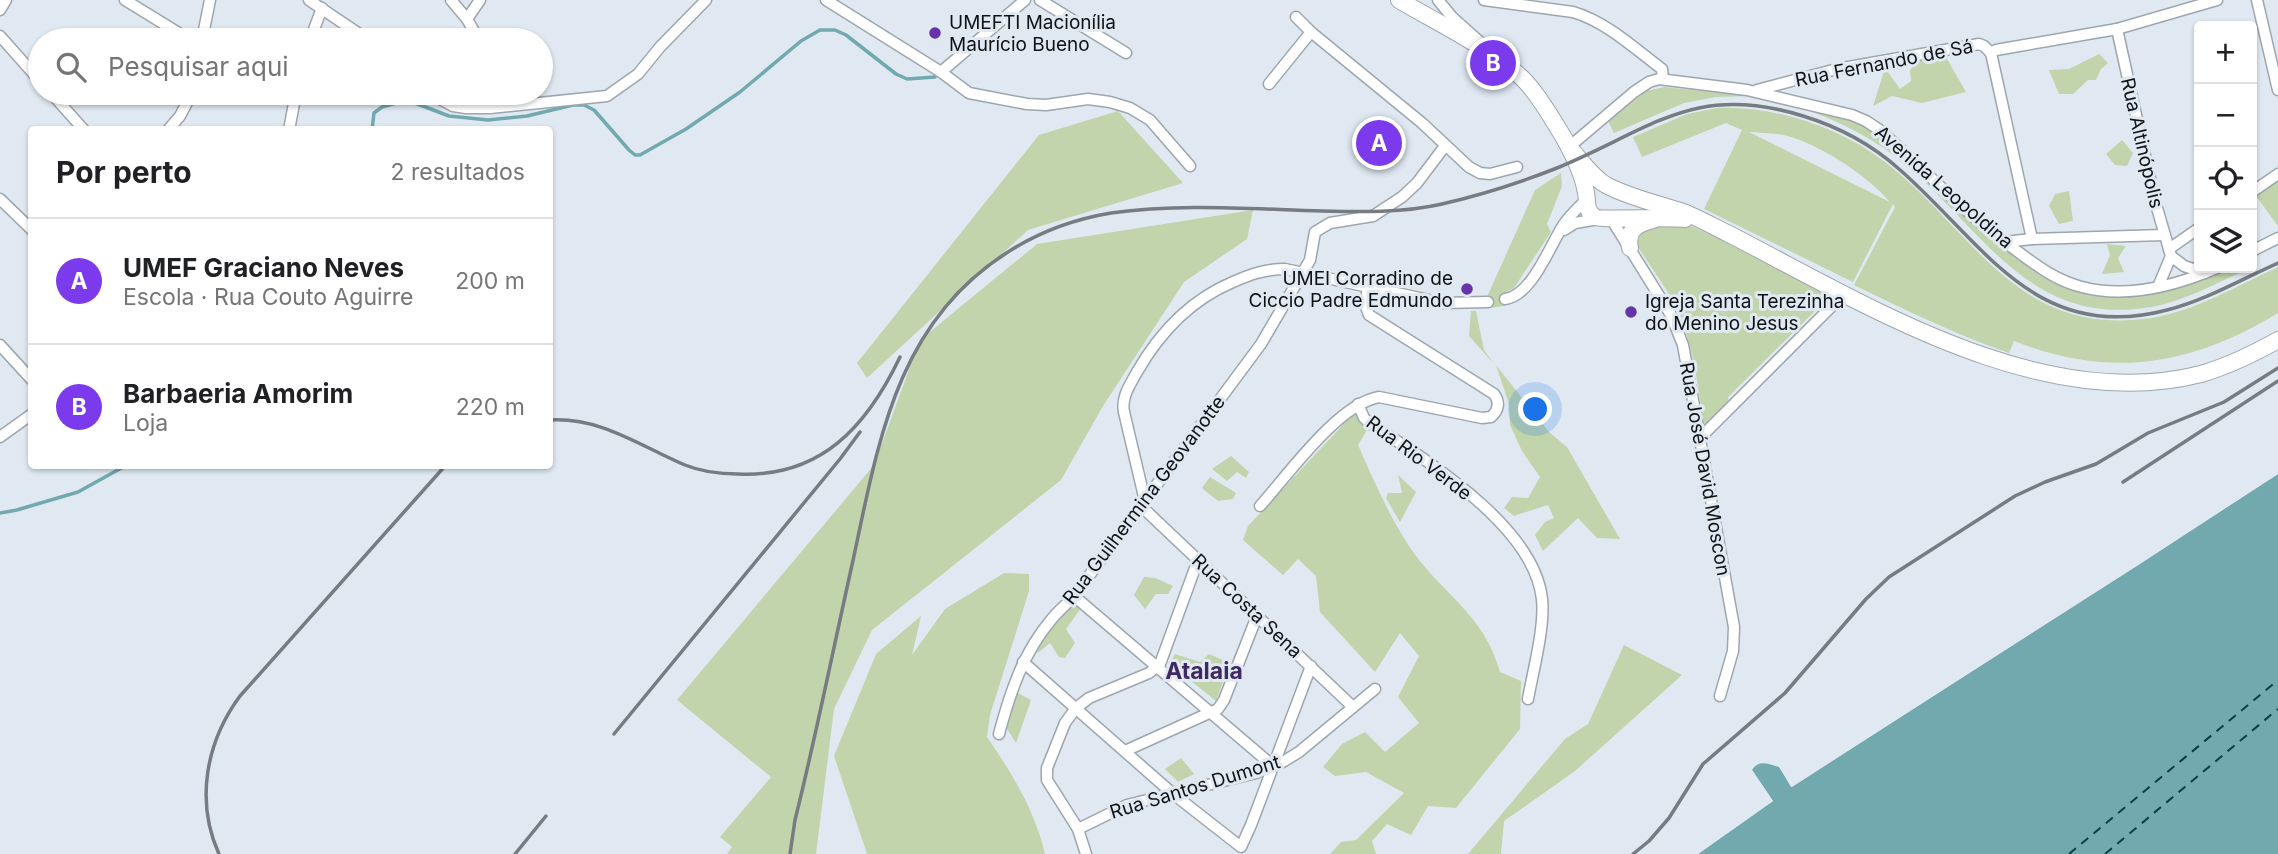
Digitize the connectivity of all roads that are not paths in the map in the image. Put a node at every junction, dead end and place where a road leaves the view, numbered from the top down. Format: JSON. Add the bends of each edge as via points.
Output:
{"nodes":[{"id":1,"x":6,"y":0,"type":"edge"},
{"id":2,"x":125,"y":0,"type":"edge"},
{"id":3,"x":210,"y":0,"type":"edge"},
{"id":4,"x":309,"y":0,"type":"edge"},
{"id":5,"x":451,"y":0,"type":"edge"},
{"id":6,"x":480,"y":0,"type":"edge"},
{"id":7,"x":706,"y":0,"type":"edge"},
{"id":8,"x":826,"y":0,"type":"edge"},
{"id":9,"x":1026,"y":0,"type":"edge"},
{"id":10,"x":1040,"y":0,"type":"edge"},
{"id":11,"x":1399,"y":0,"type":"edge"},
{"id":12,"x":1438,"y":0,"type":"edge"},
{"id":13,"x":1483,"y":0,"type":"edge"},
{"id":14,"x":2217,"y":0,"type":"edge"},
{"id":15,"x":2257,"y":0,"type":"edge"},
{"id":16,"x":844,"y":5,"type":"edge"},
{"id":17,"x":322,"y":8,"type":"junction"},
{"id":18,"x":0,"y":10,"type":"edge"},
{"id":19,"x":1296,"y":17,"type":"dead end"},
{"id":20,"x":467,"y":19,"type":"junction"},
{"id":21,"x":170,"y":28,"type":"edge"},
{"id":22,"x":204,"y":28,"type":"edge"},
{"id":23,"x":314,"y":28,"type":"edge"},
{"id":24,"x":351,"y":28,"type":"edge"},
{"id":25,"x":472,"y":28,"type":"edge"},
{"id":26,"x":2117,"y":29,"type":"junction"},
{"id":27,"x":1311,"y":32,"type":"junction"},
{"id":28,"x":0,"y":36,"type":"edge"},
{"id":29,"x":1483,"y":50,"type":"junction"},
{"id":30,"x":1126,"y":53,"type":"dead end"},
{"id":31,"x":1991,"y":53,"type":"junction"},
{"id":32,"x":28,"y":68,"type":"edge"},
{"id":33,"x":941,"y":72,"type":"junction"},
{"id":34,"x":1663,"y":79,"type":"junction"},
{"id":35,"x":1269,"y":84,"type":"dead end"},
{"id":36,"x":2278,"y":90,"type":"edge"},
{"id":37,"x":1753,"y":91,"type":"junction"},
{"id":38,"x":553,"y":101,"type":"edge"},
{"id":39,"x":62,"y":105,"type":"edge"},
{"id":40,"x":186,"y":105,"type":"edge"},
{"id":41,"x":294,"y":105,"type":"edge"},
{"id":42,"x":451,"y":105,"type":"edge"},
{"id":43,"x":515,"y":105,"type":"edge"},
{"id":44,"x":80,"y":126,"type":"edge"},
{"id":45,"x":171,"y":126,"type":"edge"},
{"id":46,"x":290,"y":126,"type":"edge"},
{"id":47,"x":1446,"y":146,"type":"junction"},
{"id":48,"x":1569,"y":147,"type":"junction"},
{"id":49,"x":1190,"y":166,"type":"dead end"},
{"id":50,"x":1517,"y":167,"type":"dead end"},
{"id":51,"x":2278,"y":174,"type":"edge"},
{"id":52,"x":1609,"y":187,"type":"junction"},
{"id":53,"x":2257,"y":189,"type":"edge"},
{"id":54,"x":0,"y":199,"type":"edge"},
{"id":55,"x":1587,"y":199,"type":"junction"},
{"id":56,"x":1667,"y":217,"type":"junction"},
{"id":57,"x":1605,"y":218,"type":"junction"},
{"id":58,"x":1704,"y":223,"type":"junction"},
{"id":59,"x":28,"y":226,"type":"edge"},
{"id":60,"x":2194,"y":232,"type":"edge"},
{"id":61,"x":1560,"y":234,"type":"junction"},
{"id":62,"x":2164,"y":235,"type":"junction"},
{"id":63,"x":2278,"y":238,"type":"edge"},
{"id":64,"x":2032,"y":239,"type":"junction"},
{"id":65,"x":2004,"y":242,"type":"junction"},
{"id":66,"x":1630,"y":248,"type":"junction"},
{"id":67,"x":2257,"y":248,"type":"edge"},
{"id":68,"x":2170,"y":253,"type":"junction"},
{"id":69,"x":2194,"y":269,"type":"edge"},
{"id":70,"x":1301,"y":272,"type":"junction"},
{"id":71,"x":2205,"y":273,"type":"edge"},
{"id":72,"x":2158,"y":287,"type":"junction"},
{"id":73,"x":1368,"y":288,"type":"junction"},
{"id":74,"x":1845,"y":293,"type":"junction"},
{"id":75,"x":1504,"y":299,"type":"dead end"},
{"id":76,"x":1488,"y":302,"type":"dead end"},
{"id":77,"x":2278,"y":340,"type":"edge"},
{"id":78,"x":0,"y":345,"type":"edge"},
{"id":79,"x":28,"y":376,"type":"edge"},
{"id":80,"x":1357,"y":404,"type":"junction"},
{"id":81,"x":28,"y":417,"type":"edge"},
{"id":82,"x":0,"y":437,"type":"edge"},
{"id":83,"x":1700,"y":438,"type":"junction"},
{"id":84,"x":1143,"y":503,"type":"junction"},
{"id":85,"x":1260,"y":506,"type":"dead end"},
{"id":86,"x":1198,"y":560,"type":"junction"},
{"id":87,"x":1074,"y":596,"type":"junction"},
{"id":88,"x":1257,"y":616,"type":"junction"},
{"id":89,"x":1023,"y":662,"type":"junction"},
{"id":90,"x":1311,"y":666,"type":"junction"},
{"id":91,"x":1157,"y":667,"type":"junction"},
{"id":92,"x":1375,"y":689,"type":"dead end"},
{"id":93,"x":1720,"y":696,"type":"dead end"},
{"id":94,"x":1528,"y":699,"type":"dead end"},
{"id":95,"x":1353,"y":707,"type":"junction"},
{"id":96,"x":1076,"y":708,"type":"junction"},
{"id":97,"x":1211,"y":713,"type":"junction"},
{"id":98,"x":999,"y":734,"type":"dead end"},
{"id":99,"x":1125,"y":751,"type":"junction"},
{"id":100,"x":1273,"y":766,"type":"junction"},
{"id":101,"x":1172,"y":793,"type":"junction"},
{"id":102,"x":1078,"y":829,"type":"junction"},
{"id":103,"x":1086,"y":854,"type":"edge"}],
"edges":[{"from":1,"to":18,"type":"street"},
{"from":2,"to":21,"type":"street"},
{"from":3,"to":22,"type":"street"},
{"from":4,"to":17,"type":"street"},
{"from":5,"to":20,"type":"street"},
{"from":6,"to":20,"type":"street"},
{"from":7,"to":38,"type":"street","via":[[638,74],[607,96]]},
{"from":8,"to":16,"type":"street"},
{"from":9,"to":33,"type":"street"},
{"from":10,"to":30,"type":"street"},
{"from":11,"to":29,"type":"street"},
{"from":12,"to":29,"type":"street","via":[[1476,36]]},
{"from":13,"to":34,"type":"street","via":[[1586,17],[1662,69]]},
{"from":14,"to":26,"type":"street","name":"Rua Fernando de Sá"},
{"from":15,"to":36,"type":"street"},
{"from":16,"to":33,"type":"street"},
{"from":17,"to":23,"type":"street"},
{"from":17,"to":24,"type":"street"},
{"from":19,"to":27,"type":"street"},
{"from":20,"to":25,"type":"street"},
{"from":26,"to":31,"type":"street","name":"Rua Fernando de Sá"},
{"from":26,"to":62,"type":"street","name":"Rua Altinópolis"},
{"from":27,"to":35,"type":"street"},
{"from":27,"to":47,"type":"street"},
{"from":28,"to":32,"type":"street"},
{"from":29,"to":48,"type":"street","via":[[1525,81]]},
{"from":31,"to":37,"type":"street","name":"Rua Fernando de Sá","via":[[1979,44],[1837,69]]},
{"from":31,"to":64,"type":"street"},
{"from":33,"to":49,"type":"street","via":[[969,93],[994,99],[1046,105],[1087,99],[1130,108],[1150,120]]},
{"from":34,"to":37,"type":"street","name":"Avenida Leopoldina"},
{"from":34,"to":48,"type":"street","via":[[1634,92]]},
{"from":37,"to":65,"type":"street","name":"Avenida Leopoldina","via":[[1866,121]]},
{"from":39,"to":44,"type":"street"},
{"from":40,"to":45,"type":"street"},
{"from":41,"to":46,"type":"street"},
{"from":42,"to":43,"type":"street"},
{"from":47,"to":50,"type":"street","via":[[1480,173]]},
{"from":47,"to":70,"type":"street","name":"Rua Guilhermina Geovanotte","via":[[1411,189],[1373,216],[1321,227]]},
{"from":48,"to":52,"type":"street"},
{"from":48,"to":55,"type":"street"},
{"from":51,"to":53,"type":"street"},
{"from":52,"to":55,"type":"street","via":[[1594,189]]},
{"from":52,"to":57,"type":"street","via":[[1620,203],[1617,211]]},
{"from":52,"to":58,"type":"street"},
{"from":54,"to":59,"type":"street"},
{"from":55,"to":57,"type":"street","via":[[1589,211]]},
{"from":55,"to":61,"type":"street"},
{"from":56,"to":57,"type":"street"},
{"from":56,"to":58,"type":"street"},
{"from":56,"to":66,"type":"street","via":[[1634,228]]},
{"from":57,"to":61,"type":"street","via":[[1575,223]]},
{"from":57,"to":66,"type":"street","name":"Rua José David Moscon"},
{"from":58,"to":74,"type":"street"},
{"from":60,"to":68,"type":"street"},
{"from":61,"to":75,"type":"street","via":[[1522,292]]},
{"from":62,"to":64,"type":"street"},
{"from":62,"to":68,"type":"street","name":"Rua Altinópolis"},
{"from":63,"to":67,"type":"street"},
{"from":64,"to":65,"type":"street"},
{"from":65,"to":72,"type":"street","name":"Avenida Leopoldina","via":[[2054,277],[2079,287],[2113,292]]},
{"from":66,"to":83,"type":"street","name":"Rua José David Moscon","via":[[1680,334]]},
{"from":68,"to":69,"type":"street"},
{"from":68,"to":72,"type":"street"},
{"from":70,"to":73,"type":"street"},
{"from":70,"to":84,"type":"street","name":"Rua Guilhermina Geovanotte","via":[[1247,365]]},
{"from":70,"to":84,"type":"street","via":[[1261,271],[1211,292],[1180,315],[1151,350],[1123,402]]},
{"from":71,"to":72,"type":"street","name":"Avenida Leopoldina"},
{"from":73,"to":76,"type":"street","via":[[1443,303]]},
{"from":73,"to":80,"type":"street","via":[[1365,304],[1369,315],[1493,394],[1498,405],[1491,416],[1482,418],[1379,397]]},
{"from":74,"to":77,"type":"street","via":[[1973,351],[2054,375],[2093,381],[2138,382],[2198,374]]},
{"from":74,"to":83,"type":"street"},
{"from":78,"to":79,"type":"street"},
{"from":80,"to":85,"type":"street","via":[[1336,421]]},
{"from":80,"to":94,"type":"street","name":"Rua Rio Verde","via":[[1363,418],[1440,470],[1487,509],[1531,567],[1542,604]]},
{"from":81,"to":82,"type":"street"},
{"from":83,"to":93,"type":"street","name":"Rua José David Moscon","via":[[1734,627],[1733,651]]},
{"from":84,"to":86,"type":"street","name":"Rua Costa Sena"},
{"from":84,"to":87,"type":"street","name":"Rua Guilhermina Geovanotte"},
{"from":86,"to":88,"type":"street","name":"Rua Costa Sena"},
{"from":86,"to":91,"type":"street"},
{"from":87,"to":89,"type":"street","name":"Rua Guilhermina Geovanotte","via":[[1048,623]]},
{"from":87,"to":91,"type":"street"},
{"from":88,"to":90,"type":"street","name":"Rua Costa Sena"},
{"from":88,"to":97,"type":"street","via":[[1222,705]]},
{"from":89,"to":96,"type":"street"},
{"from":89,"to":98,"type":"street","name":"Rua Guilhermina Geovanotte"},
{"from":90,"to":95,"type":"street","name":"Rua Costa Sena"},
{"from":90,"to":100,"type":"street"},
{"from":91,"to":96,"type":"street"},
{"from":91,"to":97,"type":"street"},
{"from":92,"to":95,"type":"street","name":"Rua Santos Dumont"},
{"from":95,"to":100,"type":"street","name":"Rua Santos Dumont","via":[[1298,752]]},
{"from":96,"to":99,"type":"street"},
{"from":96,"to":102,"type":"street","via":[[1065,723],[1046,772]]},
{"from":97,"to":99,"type":"street"},
{"from":97,"to":100,"type":"street"},
{"from":99,"to":101,"type":"street"},
{"from":100,"to":101,"type":"street","name":"Rua Santos Dumont"},
{"from":100,"to":101,"type":"street","via":[[1241,847]]},
{"from":101,"to":102,"type":"street","name":"Rua Santos Dumont","via":[[1116,809]]},
{"from":102,"to":103,"type":"street"}]}
